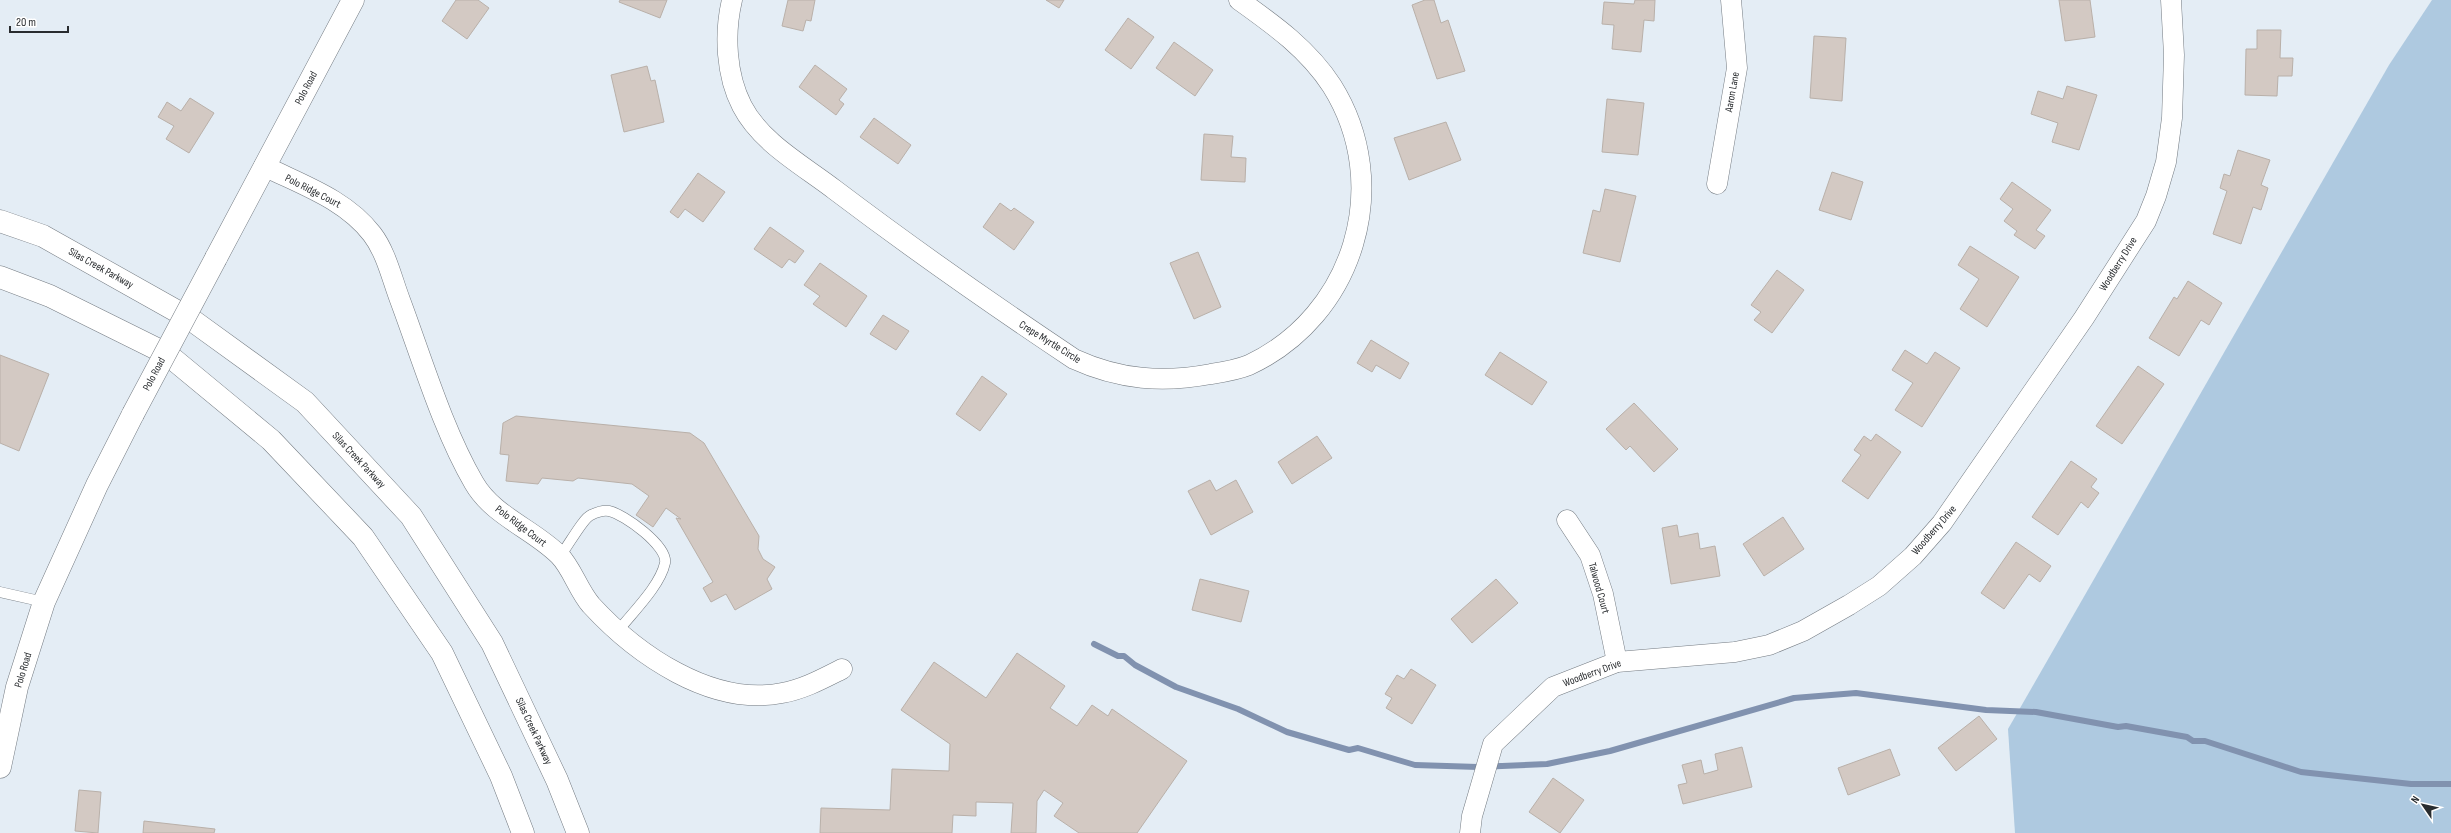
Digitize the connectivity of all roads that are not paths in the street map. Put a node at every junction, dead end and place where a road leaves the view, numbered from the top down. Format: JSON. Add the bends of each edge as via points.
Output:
{"nodes":[{"id":1,"x":353,"y":0,"type":"edge"},
{"id":2,"x":732,"y":0,"type":"edge"},
{"id":3,"x":1239,"y":0,"type":"edge"},
{"id":4,"x":1731,"y":0,"type":"edge"},
{"id":5,"x":2171,"y":0,"type":"edge"},
{"id":6,"x":264,"y":166,"type":"junction"},
{"id":7,"x":1717,"y":184,"type":"dead end"},
{"id":8,"x":0,"y":221,"type":"edge"},
{"id":9,"x":0,"y":277,"type":"edge"},
{"id":10,"x":1567,"y":520,"type":"dead end"},
{"id":11,"x":560,"y":556,"type":"junction"},
{"id":12,"x":0,"y":592,"type":"edge"},
{"id":13,"x":44,"y":602,"type":"junction"},
{"id":14,"x":618,"y":631,"type":"junction"},
{"id":15,"x":1617,"y":662,"type":"junction"},
{"id":16,"x":842,"y":669,"type":"dead end"},
{"id":17,"x":0,"y":767,"type":"edge"},
{"id":18,"x":523,"y":833,"type":"edge"},
{"id":19,"x":578,"y":833,"type":"edge"},
{"id":20,"x":1470,"y":833,"type":"edge"}],
"edges":[{"from":1,"to":6,"type":"main road","name":"Polo Road"},
{"from":2,"to":3,"type":"street","name":"Crepe Myrtle Circle","via":[[728,38],[729,64],[735,91],[752,122],[771,142],[892,232],[1074,360],[1090,367],[1160,380],[1187,379],[1231,371],[1271,353],[1299,331],[1334,291],[1357,233],[1361,206],[1358,144],[1333,87],[1299,46]]},
{"from":4,"to":7,"type":"street","name":"Aaron Lane","via":[[1736,68]]},
{"from":5,"to":15,"type":"street","name":"Woodberry Drive","via":[[2174,55],[2172,118],[2166,162],[2146,221],[2080,325],[1942,523],[1912,556],[1879,586],[1803,631],[1769,645],[1735,652]]},
{"from":6,"to":11,"type":"street","name":"Polo Ridge Court","via":[[342,204],[373,236],[386,263],[449,431],[474,484],[489,502],[539,537]]},
{"from":6,"to":13,"type":"main road","name":"Polo Road","bridge":true,"via":[[132,414]]},
{"from":8,"to":19,"type":"main road","name":"Silas Creek Parkway","via":[[43,236],[189,318],[310,408],[411,516],[492,643],[557,780]]},
{"from":9,"to":18,"type":"main road","via":[[50,296],[167,354],[271,440],[363,537],[442,653],[501,776]]},
{"from":10,"to":15,"type":"street","name":"Talwood Court","via":[[1592,562],[1603,594]]},
{"from":11,"to":14,"type":"street","name":"Polo Ridge Court","via":[[590,603]]},
{"from":11,"to":14,"type":"lane","via":[[589,515],[602,511],[611,511],[633,524],[661,548],[665,561],[659,578]]},
{"from":12,"to":13,"type":"lane"},
{"from":13,"to":17,"type":"main road","name":"Polo Road","via":[[18,687]]},
{"from":14,"to":16,"type":"street","name":"Polo Ridge Court","via":[[642,650],[682,674],[715,688],[754,695],[781,693],[809,685]]},
{"from":15,"to":20,"type":"street","name":"Woodberry Drive","via":[[1553,687],[1493,744],[1472,816]]}]}
